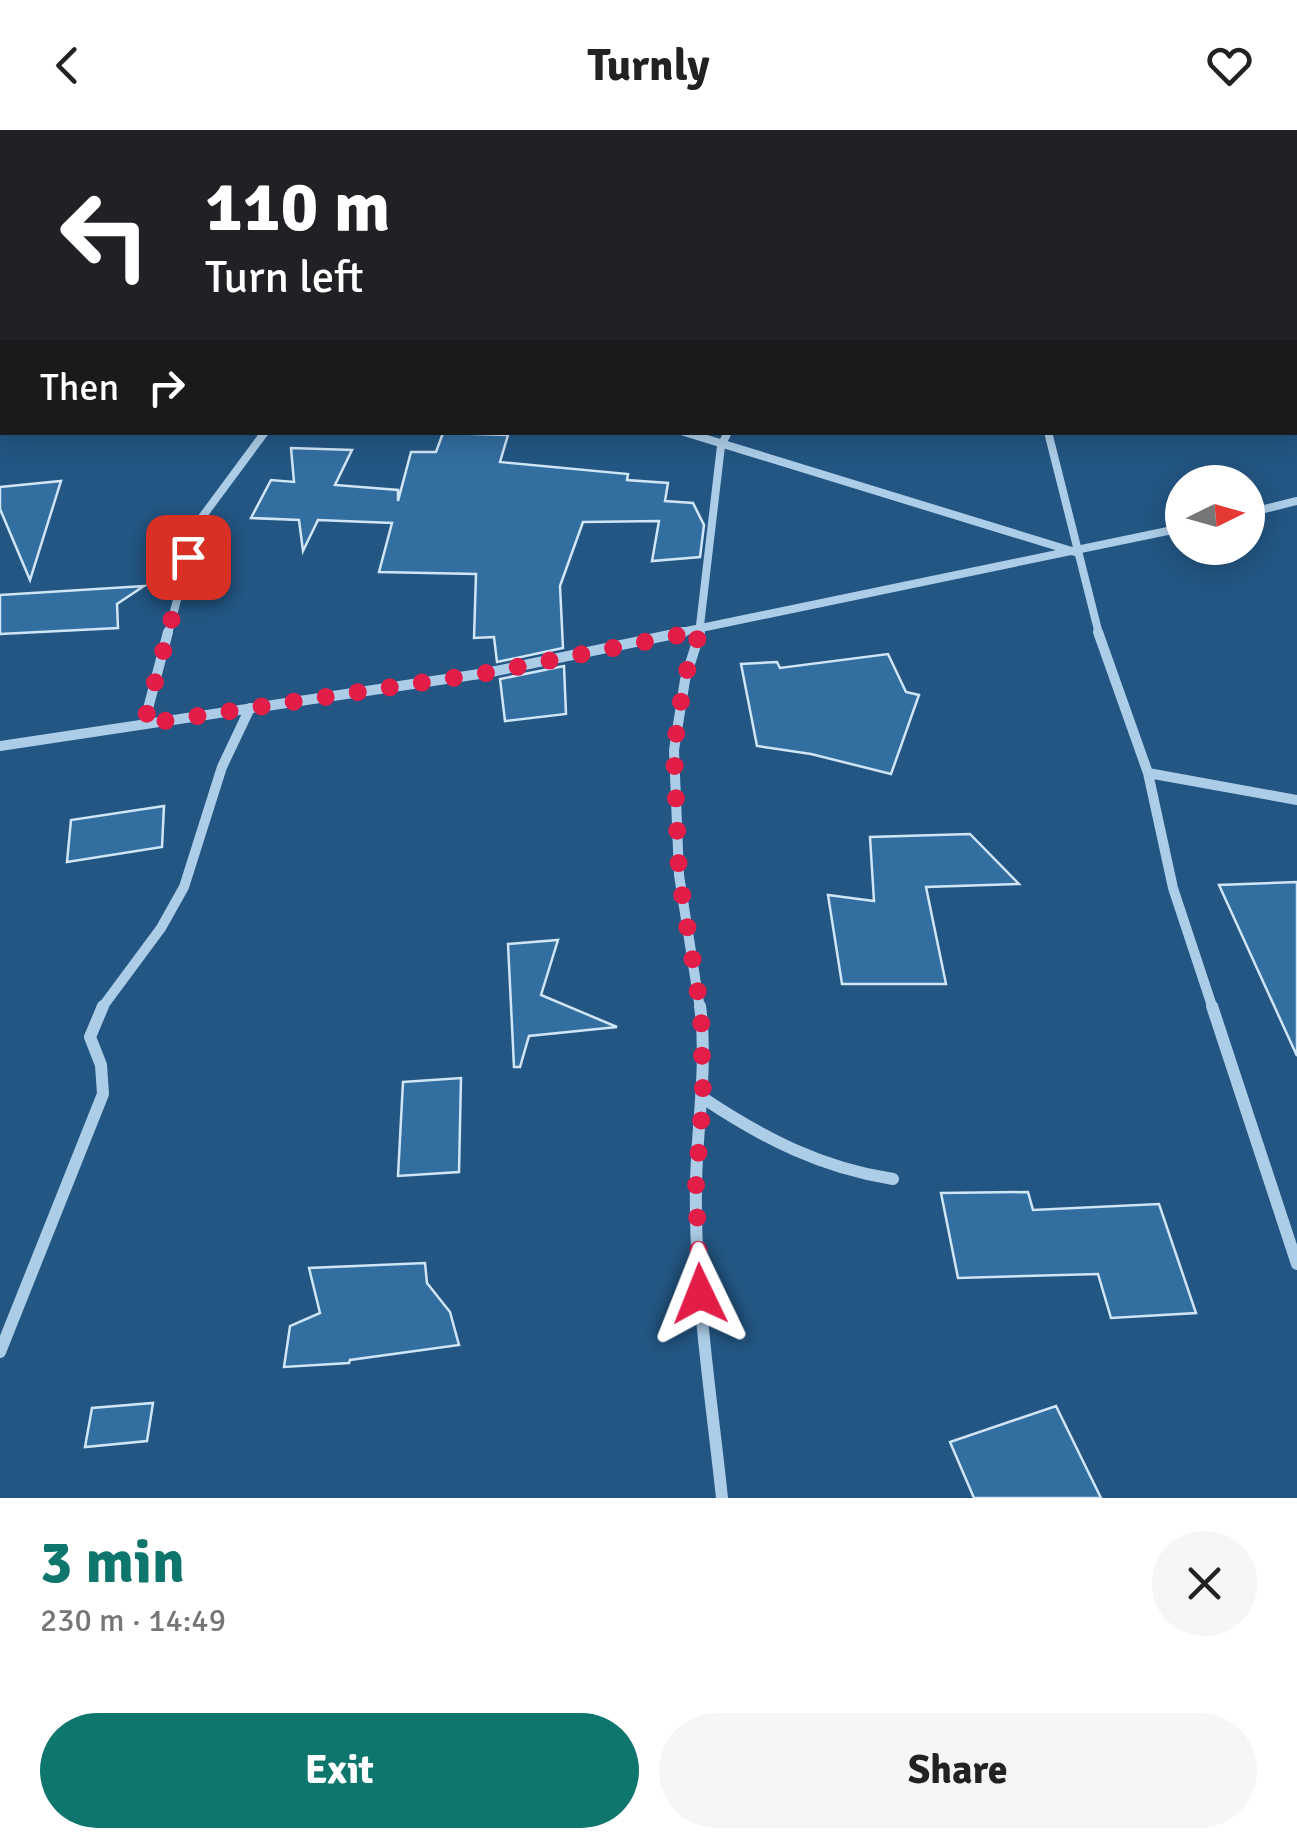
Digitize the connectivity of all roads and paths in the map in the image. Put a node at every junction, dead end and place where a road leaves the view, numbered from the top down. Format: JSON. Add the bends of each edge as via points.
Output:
{"nodes":[{"id":1,"x":263,"y":435,"type":"edge"},
{"id":2,"x":692,"y":435,"type":"edge"},
{"id":3,"x":726,"y":435,"type":"edge"},
{"id":4,"x":1049,"y":435,"type":"edge"},
{"id":5,"x":721,"y":446,"type":"junction"},
{"id":6,"x":1297,"y":502,"type":"edge"},
{"id":7,"x":1265,"y":509,"type":"edge"},
{"id":8,"x":1165,"y":532,"type":"edge"},
{"id":9,"x":1078,"y":553,"type":"junction"},
{"id":10,"x":700,"y":631,"type":"junction"},
{"id":11,"x":250,"y":708,"type":"junction"},
{"id":12,"x":144,"y":724,"type":"junction"},
{"id":13,"x":0,"y":746,"type":"edge"},
{"id":14,"x":1148,"y":773,"type":"junction"},
{"id":15,"x":1297,"y":800,"type":"edge"},
{"id":16,"x":703,"y":1098,"type":"junction"},
{"id":17,"x":893,"y":1180,"type":"dead end"},
{"id":18,"x":1297,"y":1264,"type":"edge"},
{"id":19,"x":0,"y":1352,"type":"edge"},
{"id":20,"x":722,"y":1498,"type":"edge"}],
"edges":[{"from":1,"to":12,"type":"street","via":[[197,524]]},
{"from":2,"to":5,"type":"street"},
{"from":3,"to":5,"type":"street"},
{"from":4,"to":9,"type":"street"},
{"from":5,"to":9,"type":"street"},
{"from":5,"to":10,"type":"street"},
{"from":6,"to":7,"type":"street"},
{"from":8,"to":9,"type":"street"},
{"from":9,"to":10,"type":"street"},
{"from":9,"to":14,"type":"street","via":[[1091,612]]},
{"from":10,"to":11,"type":"street","via":[[486,673]]},
{"from":10,"to":16,"type":"street","via":[[684,680],[674,750],[679,875],[701,1012]]},
{"from":11,"to":12,"type":"street"},
{"from":11,"to":19,"type":"street","via":[[222,767],[184,887],[97,1014],[90,1036],[102,1094]]},
{"from":12,"to":13,"type":"street"},
{"from":14,"to":15,"type":"street"},
{"from":14,"to":18,"type":"street","via":[[1173,888]]},
{"from":16,"to":17,"type":"street","via":[[827,1168]]},
{"from":16,"to":20,"type":"street","via":[[696,1183],[700,1294]]}]}
